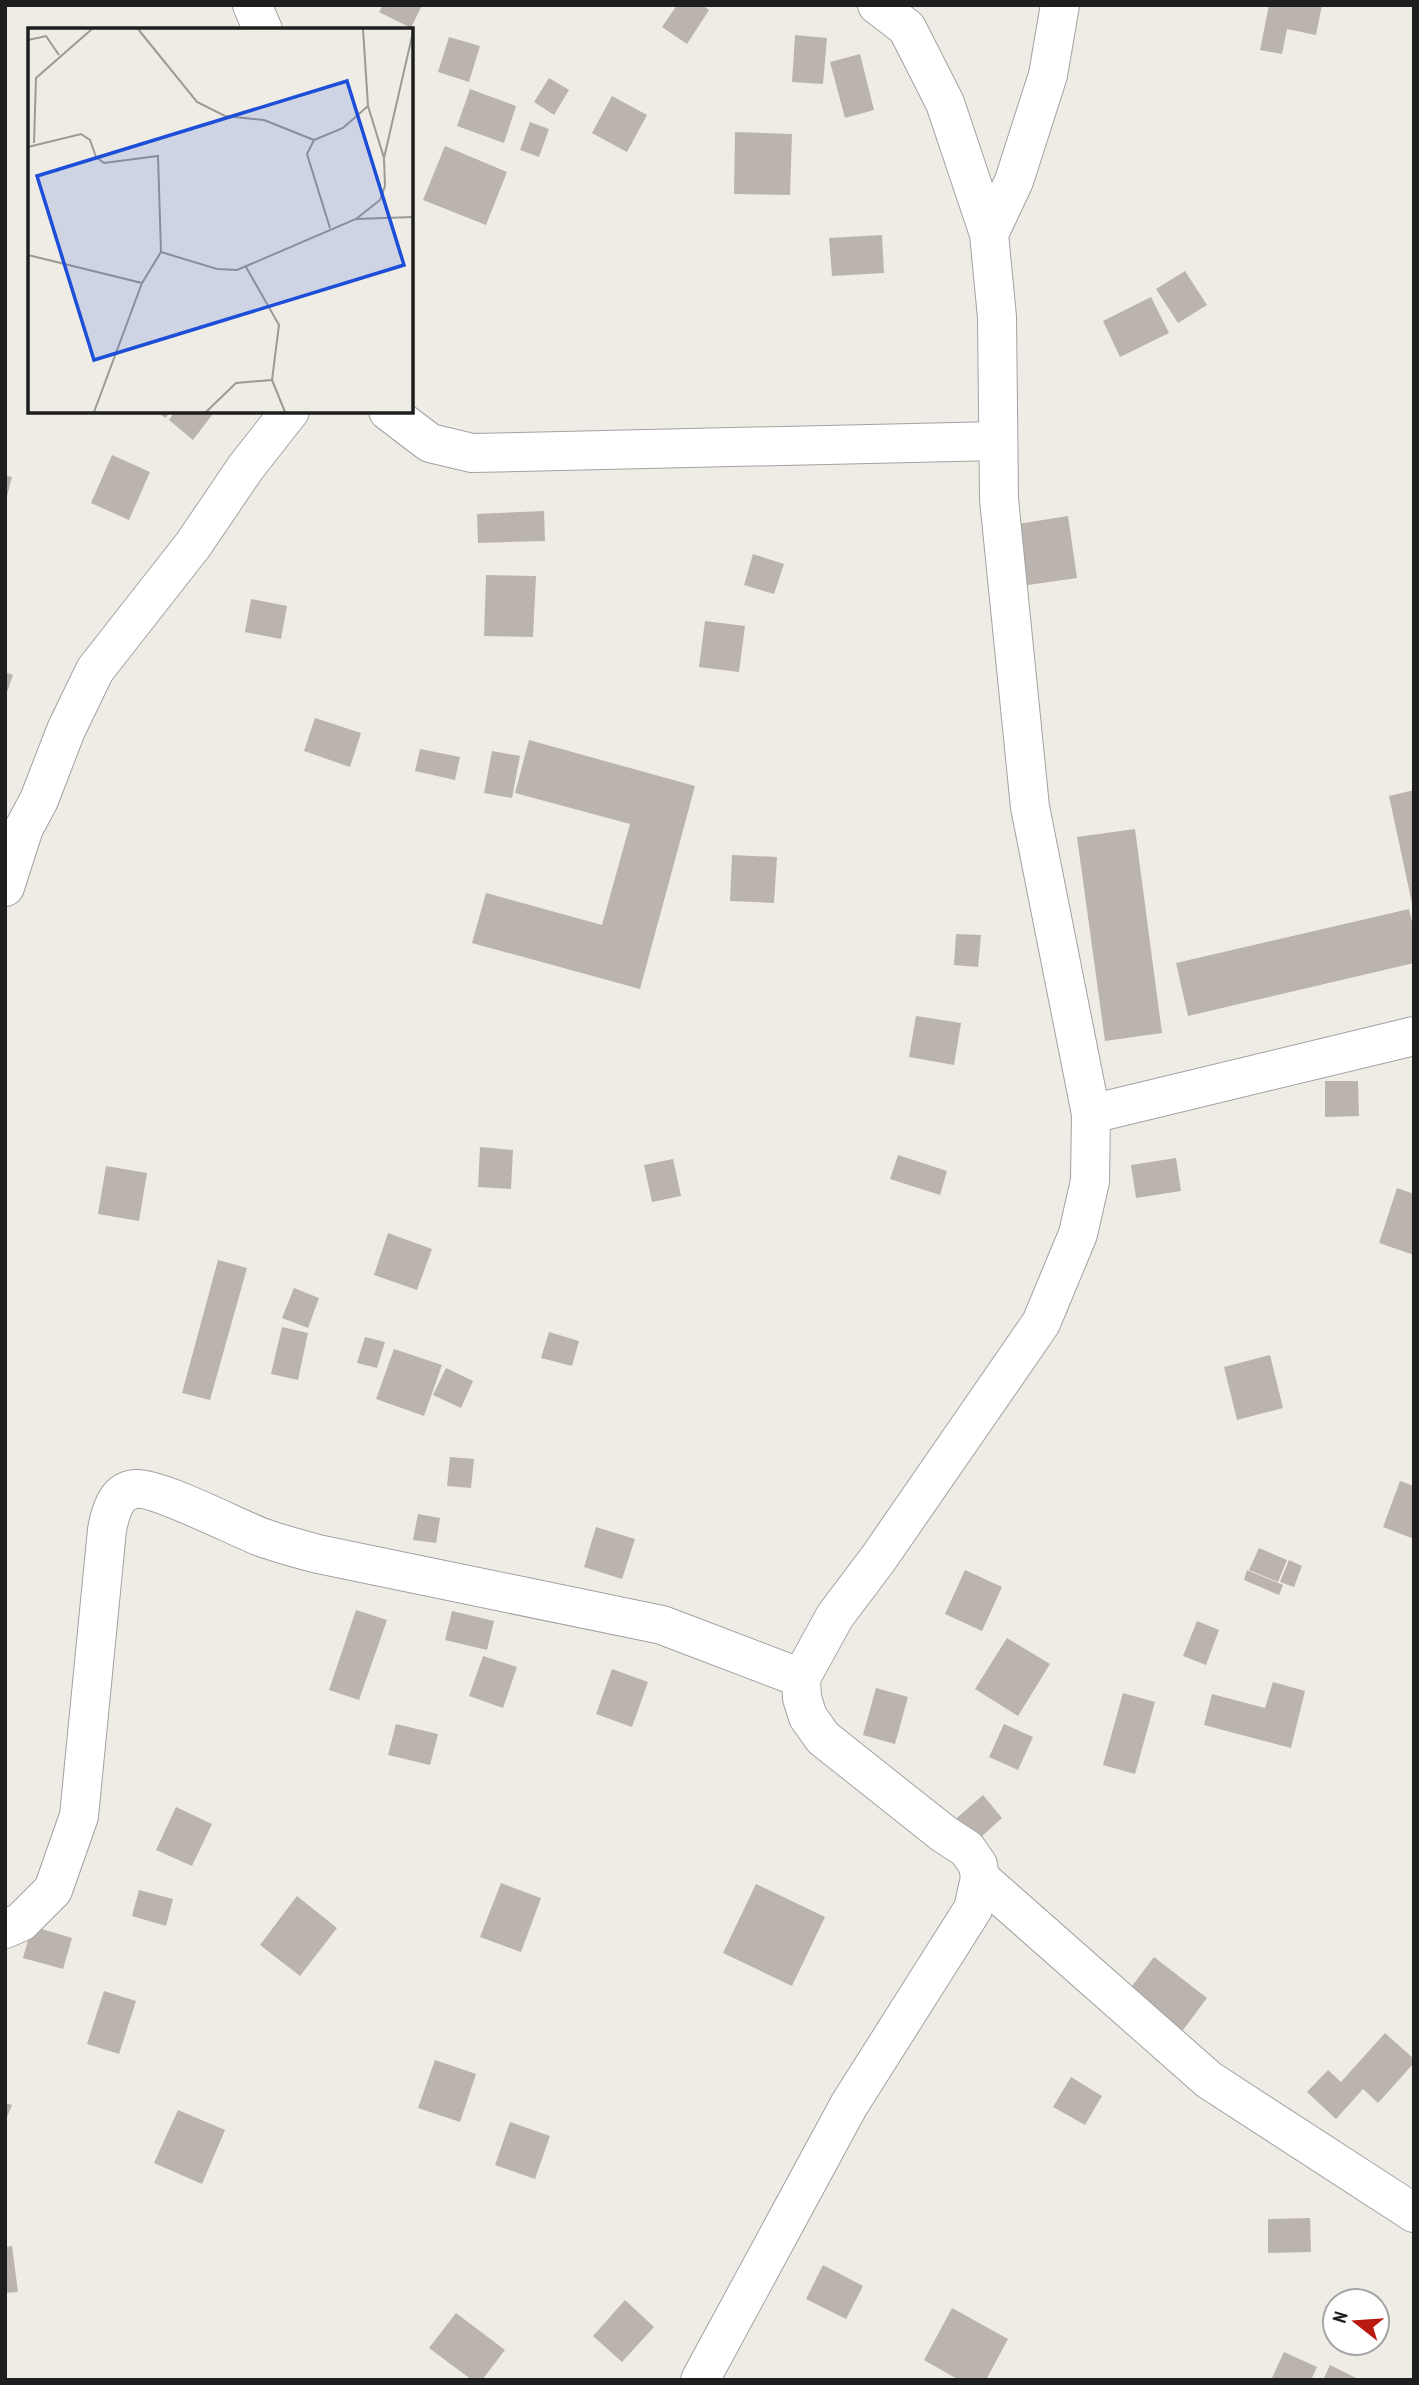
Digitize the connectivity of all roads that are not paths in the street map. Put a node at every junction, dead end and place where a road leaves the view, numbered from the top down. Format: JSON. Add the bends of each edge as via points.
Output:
{"nodes":[{"id":1,"x":252,"y":5,"type":"edge"},
{"id":2,"x":877,"y":5,"type":"edge"},
{"id":3,"x":1060,"y":5,"type":"edge"},
{"id":4,"x":261,"y":28,"type":"edge"},
{"id":5,"x":989,"y":234,"type":"junction"},
{"id":6,"x":288,"y":413,"type":"edge"},
{"id":7,"x":391,"y":413,"type":"edge"},
{"id":8,"x":999,"y":442,"type":"junction"},
{"id":9,"x":5,"y":887,"type":"edge"},
{"id":10,"x":1414,"y":1036,"type":"edge"},
{"id":11,"x":1091,"y":1114,"type":"junction"},
{"id":12,"x":801,"y":1678,"type":"junction"},
{"id":13,"x":980,"y":1878,"type":"junction"},
{"id":14,"x":5,"y":1930,"type":"edge"},
{"id":15,"x":1414,"y":2213,"type":"edge"},
{"id":16,"x":700,"y":2380,"type":"edge"}],
"edges":[{"from":1,"to":4,"type":"street"},
{"from":2,"to":5,"type":"street","via":[[907,28],[945,103]]},
{"from":3,"to":5,"type":"street","via":[[1048,75],[1014,181]]},
{"from":5,"to":8,"type":"street","via":[[997,317]]},
{"from":6,"to":9,"type":"street","via":[[95,670],[24,828]]},
{"from":7,"to":8,"type":"street","via":[[430,443],[472,453]]},
{"from":8,"to":11,"type":"street","via":[[999,499],[1030,807]]},
{"from":10,"to":11,"type":"street"},
{"from":11,"to":12,"type":"street","via":[[1090,1181],[1078,1234],[1041,1323],[835,1616]]},
{"from":12,"to":13,"type":"street","via":[[808,1717],[823,1738],[967,1849]]},
{"from":12,"to":14,"type":"street","via":[[662,1625],[318,1554],[263,1538],[136,1488],[121,1494],[111,1510],[107,1530],[79,1816],[53,1890],[21,1922]]},
{"from":13,"to":15,"type":"street","via":[[1209,2080]]},
{"from":13,"to":16,"type":"street","via":[[973,1909],[849,2105]]}]}
